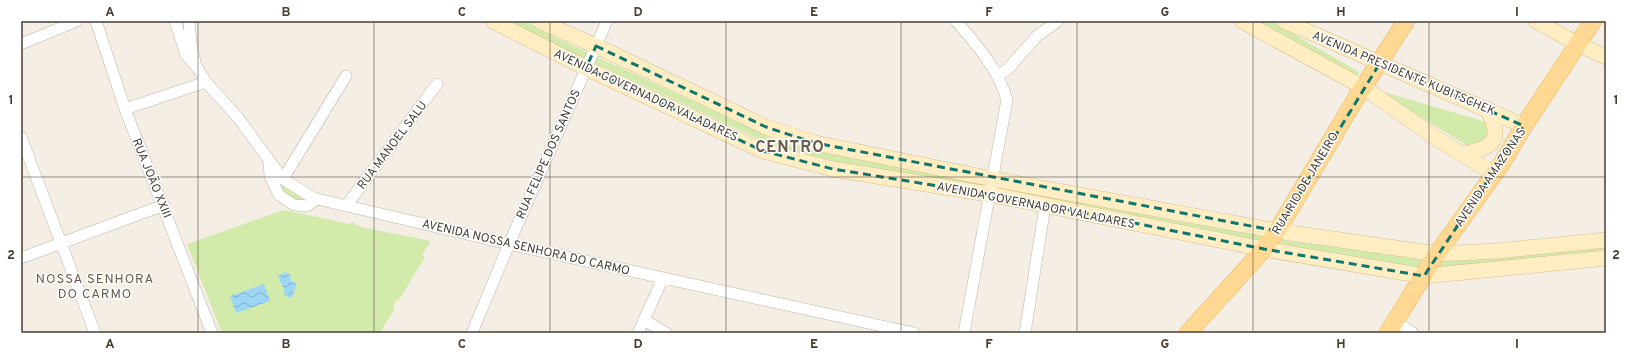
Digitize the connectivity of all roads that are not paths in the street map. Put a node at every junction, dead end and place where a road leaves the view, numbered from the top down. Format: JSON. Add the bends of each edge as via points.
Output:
{"nodes":[{"id":1,"x":77,"y":21,"type":"edge"},
{"id":2,"x":96,"y":21,"type":"edge"},
{"id":3,"x":175,"y":21,"type":"edge"},
{"id":4,"x":190,"y":21,"type":"edge"},
{"id":5,"x":493,"y":21,"type":"edge"},
{"id":6,"x":539,"y":21,"type":"edge"},
{"id":7,"x":607,"y":21,"type":"edge"},
{"id":8,"x":956,"y":21,"type":"edge"},
{"id":9,"x":1058,"y":21,"type":"edge"},
{"id":10,"x":1242,"y":21,"type":"edge"},
{"id":11,"x":1284,"y":21,"type":"edge"},
{"id":12,"x":1406,"y":21,"type":"edge"},
{"id":13,"x":1536,"y":21,"type":"edge"},
{"id":14,"x":1593,"y":21,"type":"edge"},
{"id":15,"x":1554,"y":26,"type":"edge"},
{"id":16,"x":21,"y":44,"type":"edge"},
{"id":17,"x":1578,"y":44,"type":"junction"},
{"id":18,"x":596,"y":46,"type":"junction"},
{"id":19,"x":1606,"y":57,"type":"edge"},
{"id":20,"x":1380,"y":63,"type":"junction"},
{"id":21,"x":197,"y":66,"type":"junction"},
{"id":22,"x":586,"y":68,"type":"junction"},
{"id":23,"x":346,"y":76,"type":"dead end"},
{"id":24,"x":997,"y":76,"type":"junction"},
{"id":25,"x":206,"y":82,"type":"junction"},
{"id":26,"x":437,"y":84,"type":"dead end"},
{"id":27,"x":1363,"y":86,"type":"junction"},
{"id":28,"x":125,"y":109,"type":"junction"},
{"id":29,"x":1488,"y":109,"type":"junction"},
{"id":30,"x":1524,"y":126,"type":"junction"},
{"id":31,"x":21,"y":137,"type":"edge"},
{"id":32,"x":1462,"y":154,"type":"junction"},
{"id":33,"x":269,"y":160,"type":"junction"},
{"id":34,"x":1495,"y":174,"type":"junction"},
{"id":35,"x":283,"y":179,"type":"junction"},
{"id":36,"x":992,"y":179,"type":"junction"},
{"id":37,"x":990,"y":194,"type":"junction"},
{"id":38,"x":317,"y":199,"type":"junction"},
{"id":39,"x":164,"y":205,"type":"junction"},
{"id":40,"x":346,"y":206,"type":"junction"},
{"id":41,"x":1045,"y":206,"type":"junction"},
{"id":42,"x":1277,"y":231,"type":"junction"},
{"id":43,"x":1606,"y":240,"type":"edge"},
{"id":44,"x":61,"y":243,"type":"junction"},
{"id":45,"x":508,"y":244,"type":"junction"},
{"id":46,"x":1264,"y":249,"type":"junction"},
{"id":47,"x":1437,"y":254,"type":"junction"},
{"id":48,"x":21,"y":258,"type":"edge"},
{"id":49,"x":1606,"y":258,"type":"edge"},
{"id":50,"x":1424,"y":276,"type":"junction"},
{"id":51,"x":663,"y":278,"type":"junction"},
{"id":52,"x":644,"y":320,"type":"junction"},
{"id":53,"x":1392,"y":327,"type":"edge"},
{"id":54,"x":96,"y":333,"type":"edge"},
{"id":55,"x":212,"y":333,"type":"edge"},
{"id":56,"x":472,"y":333,"type":"edge"},
{"id":57,"x":638,"y":333,"type":"edge"},
{"id":58,"x":666,"y":333,"type":"edge"},
{"id":59,"x":914,"y":333,"type":"edge"},
{"id":60,"x":964,"y":333,"type":"edge"},
{"id":61,"x":1025,"y":333,"type":"edge"},
{"id":62,"x":1188,"y":333,"type":"edge"},
{"id":63,"x":1413,"y":333,"type":"edge"}],
"edges":[{"from":1,"to":16,"type":"street"},
{"from":2,"to":28,"type":"street","name":"RUA JOÃO XXIII"},
{"from":3,"to":21,"type":"street","name":"AVENIDA NOSSA SENHORA DO CARMO","via":[[186,55]]},
{"from":4,"to":21,"type":"street","name":"AVENIDA NOSSA SENHORA DO CARMO","via":[[191,43]]},
{"from":5,"to":22,"type":"street","name":"AVENIDA GOVERNADOR VALADARES"},
{"from":6,"to":18,"type":"street","name":"AVENIDA GOVERNADOR VALADARES"},
{"from":7,"to":18,"type":"street","name":"RUA FELIPE DOS SANTOS"},
{"from":8,"to":24,"type":"street","via":[[975,42]]},
{"from":9,"to":24,"type":"street","via":[[1037,36],[1008,69]]},
{"from":10,"to":27,"type":"street","name":"AVENIDA PRESIDENTE KUBITSCHEK"},
{"from":11,"to":20,"type":"street","name":"AVENIDA PRESIDENTE KUBITSCHEK"},
{"from":12,"to":20,"type":"main road","name":"RUA RIO DE JANEIRO"},
{"from":13,"to":15,"type":"street"},
{"from":14,"to":17,"type":"main road","name":"AVENIDA AMAZONAS"},
{"from":15,"to":17,"type":"street"},
{"from":17,"to":19,"type":"street"},
{"from":17,"to":30,"type":"main road","name":"AVENIDA AMAZONAS"},
{"from":18,"to":22,"type":"street","name":"RUA FELIPE DOS SANTOS"},
{"from":18,"to":36,"type":"street","name":"AVENIDA GOVERNADOR VALADARES","via":[[766,127],[795,138]]},
{"from":20,"to":27,"type":"main road","name":"RUA RIO DE JANEIRO"},
{"from":20,"to":29,"type":"street","name":"AVENIDA PRESIDENTE KUBITSCHEK"},
{"from":21,"to":25,"type":"street","name":"AVENIDA NOSSA SENHORA DO CARMO"},
{"from":22,"to":37,"type":"street","name":"AVENIDA GOVERNADOR VALADARES","via":[[763,151],[833,169]]},
{"from":22,"to":45,"type":"street","name":"RUA FELIPE DOS SANTOS"},
{"from":23,"to":35,"type":"street"},
{"from":24,"to":36,"type":"street","via":[[1004,87],[1007,100]]},
{"from":25,"to":28,"type":"street"},
{"from":25,"to":33,"type":"street","name":"AVENIDA NOSSA SENHORA DO CARMO","via":[[239,119]]},
{"from":26,"to":40,"type":"street","name":"RUA MANOEL SALU"},
{"from":27,"to":32,"type":"street","name":"AVENIDA PRESIDENTE KUBITSCHEK","via":[[1438,140]]},
{"from":27,"to":42,"type":"main road","name":"RUA RIO DE JANEIRO"},
{"from":28,"to":39,"type":"street","name":"RUA JOÃO XXIII"},
{"from":29,"to":30,"type":"street","name":"AVENIDA PRESIDENTE KUBITSCHEK"},
{"from":29,"to":32,"type":"street","via":[[1496,130],[1494,138],[1483,149]]},
{"from":30,"to":34,"type":"main road","name":"AVENIDA AMAZONAS"},
{"from":31,"to":44,"type":"street"},
{"from":32,"to":34,"type":"street","name":"AVENIDA PRESIDENTE KUBITSCHEK"},
{"from":33,"to":35,"type":"street","name":"AVENIDA NOSSA SENHORA DO CARMO"},
{"from":33,"to":38,"type":"street","via":[[270,176],[279,195],[294,205],[307,206]]},
{"from":34,"to":47,"type":"main road","name":"AVENIDA AMAZONAS"},
{"from":35,"to":38,"type":"street","name":"AVENIDA NOSSA SENHORA DO CARMO"},
{"from":36,"to":37,"type":"street"},
{"from":36,"to":42,"type":"street","name":"AVENIDA GOVERNADOR VALADARES"},
{"from":37,"to":41,"type":"street","name":"AVENIDA GOVERNADOR VALADARES"},
{"from":37,"to":60,"type":"street"},
{"from":38,"to":40,"type":"street","name":"AVENIDA NOSSA SENHORA DO CARMO"},
{"from":39,"to":44,"type":"street"},
{"from":39,"to":55,"type":"street","name":"RUA JOÃO XXIII"},
{"from":40,"to":45,"type":"street","name":"AVENIDA NOSSA SENHORA DO CARMO"},
{"from":41,"to":46,"type":"street","name":"AVENIDA GOVERNADOR VALADARES"},
{"from":41,"to":61,"type":"street"},
{"from":42,"to":46,"type":"main road","name":"RUA RIO DE JANEIRO"},
{"from":42,"to":47,"type":"street","name":"AVENIDA GOVERNADOR VALADARES"},
{"from":43,"to":47,"type":"street","name":"AVENIDA GOVERNADOR VALADARES"},
{"from":44,"to":48,"type":"street"},
{"from":44,"to":54,"type":"street"},
{"from":45,"to":51,"type":"street","name":"AVENIDA NOSSA SENHORA DO CARMO"},
{"from":45,"to":56,"type":"street","name":"RUA FELIPE DOS SANTOS"},
{"from":46,"to":50,"type":"street","name":"AVENIDA GOVERNADOR VALADARES"},
{"from":46,"to":62,"type":"main road","name":"RUA RIO DE JANEIRO"},
{"from":47,"to":50,"type":"main road","name":"AVENIDA AMAZONAS"},
{"from":49,"to":50,"type":"street","name":"AVENIDA GOVERNADOR VALADARES"},
{"from":50,"to":53,"type":"main road","name":"AVENIDA AMAZONAS"},
{"from":51,"to":52,"type":"street"},
{"from":51,"to":59,"type":"street","name":"AVENIDA NOSSA SENHORA DO CARMO"},
{"from":52,"to":57,"type":"street"},
{"from":52,"to":58,"type":"street"},
{"from":53,"to":63,"type":"street"}]}
